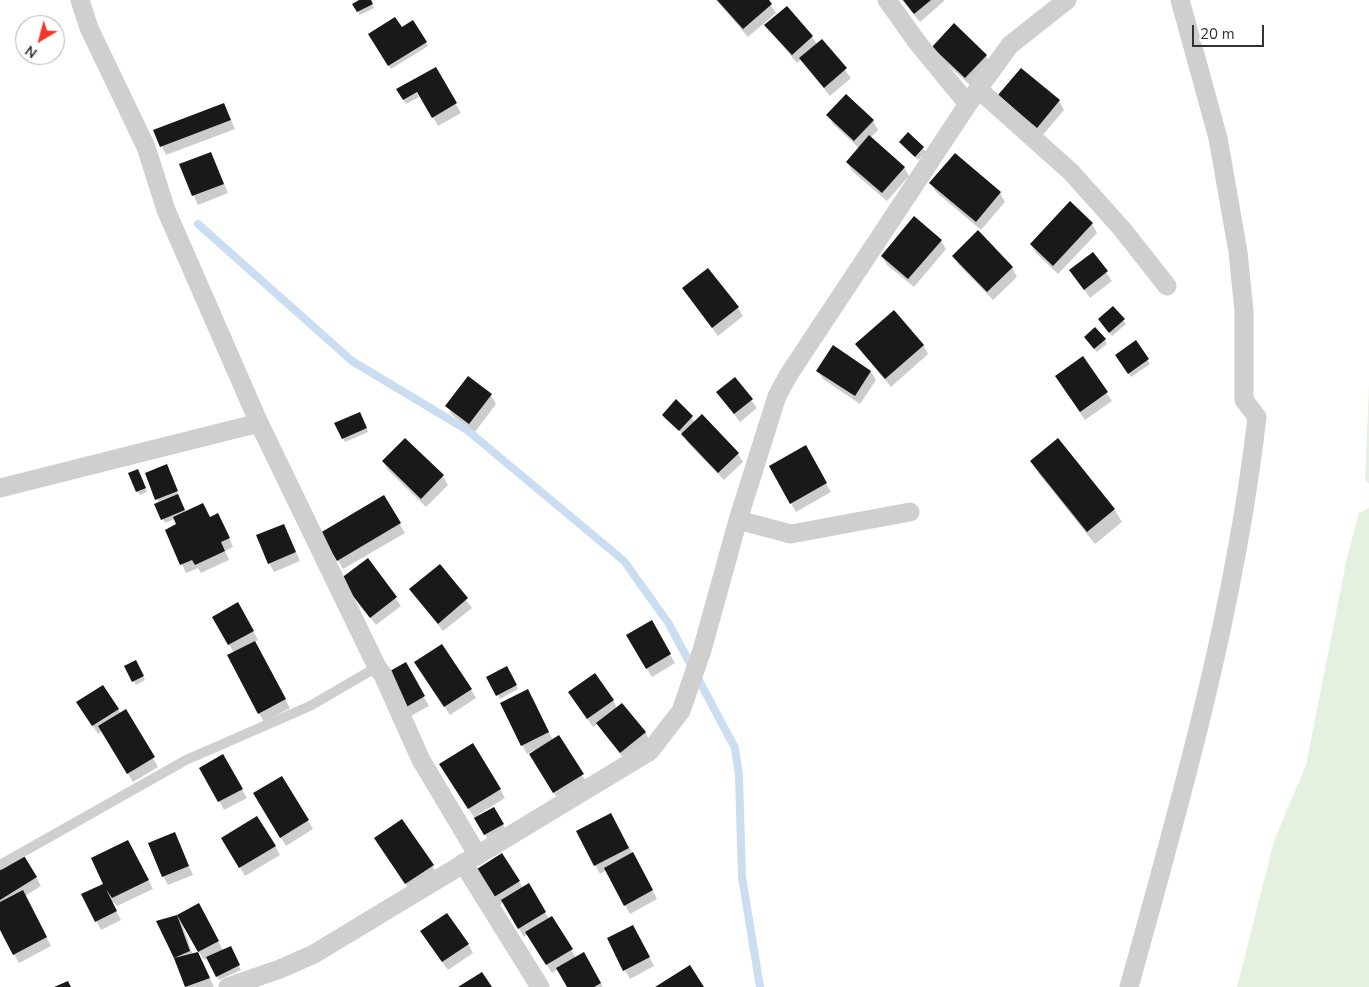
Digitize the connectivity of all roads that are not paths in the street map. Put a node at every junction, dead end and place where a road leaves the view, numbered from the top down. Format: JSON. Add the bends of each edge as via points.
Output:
{"nodes":[{"id":1,"x":80,"y":0,"type":"edge"},
{"id":2,"x":887,"y":0,"type":"edge"},
{"id":3,"x":1067,"y":0,"type":"edge"},
{"id":4,"x":1180,"y":0,"type":"edge"},
{"id":5,"x":972,"y":96,"type":"junction"},
{"id":6,"x":1167,"y":286,"type":"dead end"},
{"id":7,"x":259,"y":423,"type":"junction"},
{"id":8,"x":0,"y":488,"type":"edge"},
{"id":9,"x":910,"y":512,"type":"dead end"},
{"id":10,"x":738,"y":520,"type":"junction"},
{"id":11,"x":377,"y":667,"type":"junction"},
{"id":12,"x":470,"y":858,"type":"junction"},
{"id":13,"x":0,"y":865,"type":"edge"},
{"id":14,"x":228,"y":987,"type":"edge"},
{"id":15,"x":540,"y":987,"type":"edge"},
{"id":16,"x":1129,"y":987,"type":"edge"}],
"edges":[{"from":1,"to":7,"type":"street","via":[[89,28],[146,147],[166,210]]},
{"from":2,"to":5,"type":"street","via":[[917,42]]},
{"from":3,"to":5,"type":"street","via":[[1010,45]]},
{"from":4,"to":16,"type":"street","via":[[1218,138],[1238,252],[1244,310],[1244,400],[1257,417],[1234,566],[1206,697]]},
{"from":5,"to":6,"type":"street","via":[[1071,172]]},
{"from":5,"to":10,"type":"street","via":[[789,374],[777,396]]},
{"from":7,"to":8,"type":"street"},
{"from":7,"to":11,"type":"street"},
{"from":9,"to":10,"type":"street","via":[[791,534]]},
{"from":10,"to":12,"type":"street","via":[[702,650],[681,711],[650,751]]},
{"from":11,"to":12,"type":"street"},
{"from":11,"to":13,"type":"lane","via":[[310,706],[186,760]]},
{"from":12,"to":14,"type":"street","via":[[314,954]]},
{"from":12,"to":15,"type":"street"}]}
